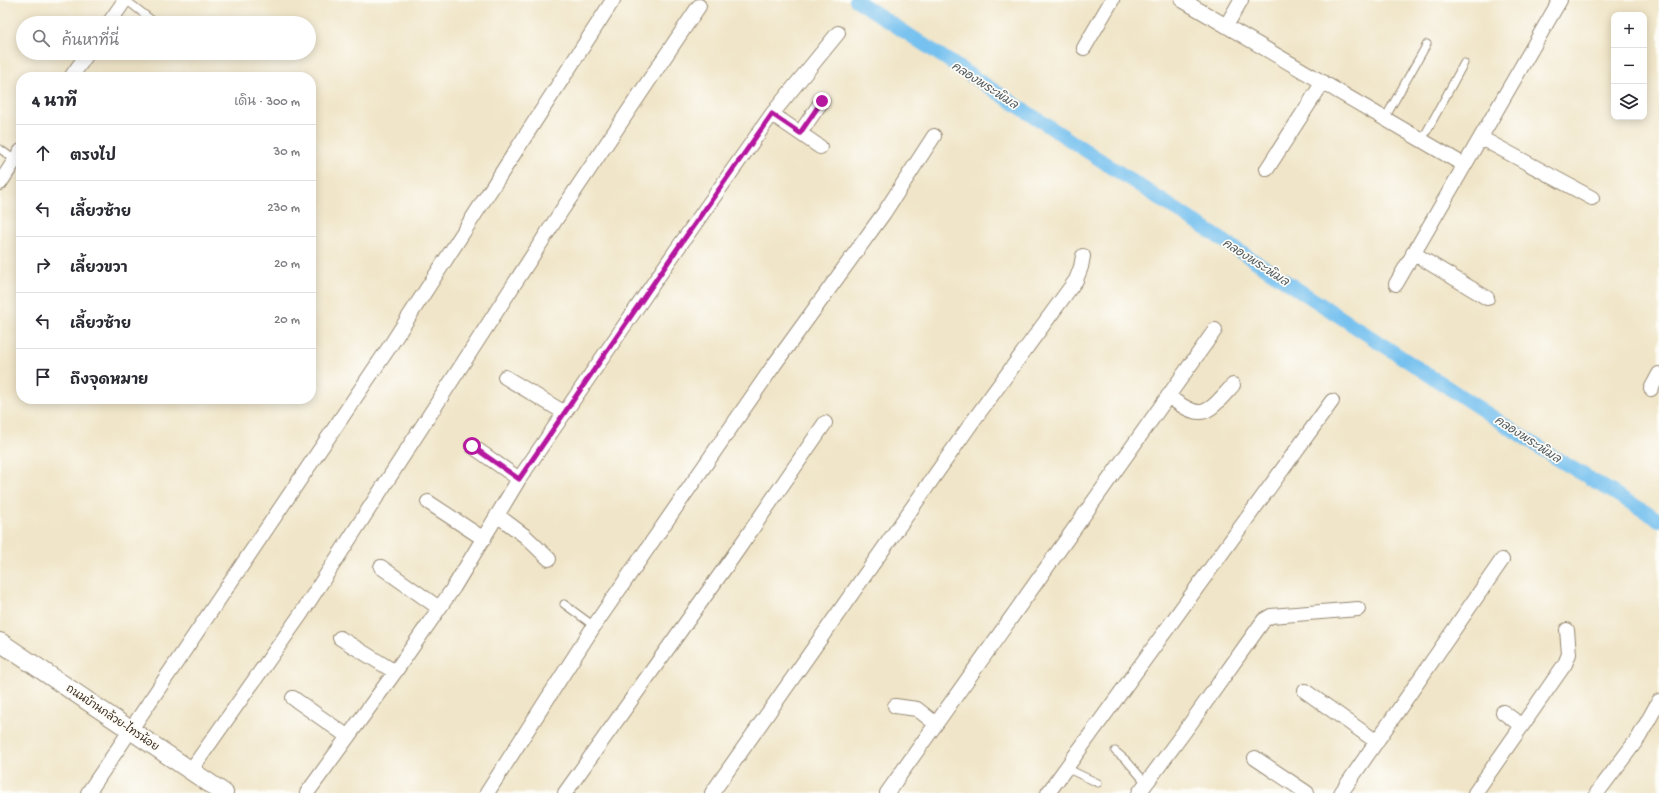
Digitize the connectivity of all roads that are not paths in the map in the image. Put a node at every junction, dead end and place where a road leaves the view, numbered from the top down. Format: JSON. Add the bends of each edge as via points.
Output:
{"nodes":[{"id":1,"x":125,"y":0,"type":"edge"},
{"id":2,"x":614,"y":0,"type":"edge"},
{"id":3,"x":1112,"y":0,"type":"edge"},
{"id":4,"x":1182,"y":0,"type":"edge"},
{"id":5,"x":1241,"y":0,"type":"edge"},
{"id":6,"x":1560,"y":0,"type":"edge"},
{"id":7,"x":699,"y":6,"type":"dead end"},
{"id":8,"x":114,"y":16,"type":"edge"},
{"id":9,"x":146,"y":16,"type":"edge"},
{"id":10,"x":1226,"y":26,"type":"junction"},
{"id":11,"x":838,"y":33,"type":"dead end"},
{"id":12,"x":1427,"y":44,"type":"dead end"},
{"id":13,"x":1084,"y":48,"type":"dead end"},
{"id":14,"x":83,"y":60,"type":"edge"},
{"id":15,"x":1464,"y":63,"type":"dead end"},
{"id":16,"x":75,"y":72,"type":"edge"},
{"id":17,"x":1323,"y":82,"type":"junction"},
{"id":18,"x":822,"y":101,"type":"dead end"},
{"id":19,"x":772,"y":114,"type":"junction"},
{"id":20,"x":1385,"y":118,"type":"junction"},
{"id":21,"x":800,"y":133,"type":"junction"},
{"id":22,"x":934,"y":136,"type":"dead end"},
{"id":23,"x":1481,"y":138,"type":"junction"},
{"id":24,"x":1422,"y":140,"type":"junction"},
{"id":25,"x":820,"y":147,"type":"dead end"},
{"id":26,"x":0,"y":149,"type":"edge"},
{"id":27,"x":16,"y":154,"type":"edge"},
{"id":28,"x":16,"y":158,"type":"edge"},
{"id":29,"x":1464,"y":165,"type":"junction"},
{"id":30,"x":1267,"y":169,"type":"dead end"},
{"id":31,"x":0,"y":183,"type":"edge"},
{"id":32,"x":1592,"y":198,"type":"dead end"},
{"id":33,"x":1413,"y":254,"type":"junction"},
{"id":34,"x":1083,"y":256,"type":"dead end"},
{"id":35,"x":1396,"y":284,"type":"dead end"},
{"id":36,"x":1487,"y":298,"type":"dead end"},
{"id":37,"x":1215,"y":330,"type":"dead end"},
{"id":38,"x":1659,"y":374,"type":"edge"},
{"id":39,"x":505,"y":377,"type":"dead end"},
{"id":40,"x":1233,"y":385,"type":"dead end"},
{"id":41,"x":1651,"y":389,"type":"dead end"},
{"id":42,"x":1168,"y":396,"type":"junction"},
{"id":43,"x":1332,"y":401,"type":"dead end"},
{"id":44,"x":566,"y":413,"type":"junction"},
{"id":45,"x":825,"y":423,"type":"dead end"},
{"id":46,"x":472,"y":446,"type":"dead end"},
{"id":47,"x":519,"y":479,"type":"junction"},
{"id":48,"x":428,"y":502,"type":"dead end"},
{"id":49,"x":497,"y":515,"type":"junction"},
{"id":50,"x":484,"y":539,"type":"junction"},
{"id":51,"x":549,"y":559,"type":"dead end"},
{"id":52,"x":1502,"y":560,"type":"dead end"},
{"id":53,"x":380,"y":567,"type":"dead end"},
{"id":54,"x":564,"y":604,"type":"dead end"},
{"id":55,"x":439,"y":608,"type":"junction"},
{"id":56,"x":1358,"y":609,"type":"dead end"},
{"id":57,"x":594,"y":626,"type":"junction"},
{"id":58,"x":1567,"y":630,"type":"dead end"},
{"id":59,"x":340,"y":638,"type":"dead end"},
{"id":60,"x":0,"y":642,"type":"edge"},
{"id":61,"x":395,"y":672,"type":"junction"},
{"id":62,"x":1305,"y":691,"type":"dead end"},
{"id":63,"x":293,"y":698,"type":"dead end"},
{"id":64,"x":1659,"y":701,"type":"edge"},
{"id":65,"x":895,"y":706,"type":"dead end"},
{"id":66,"x":1503,"y":712,"type":"dead end"},
{"id":67,"x":936,"y":724,"type":"junction"},
{"id":68,"x":1522,"y":726,"type":"junction"},
{"id":69,"x":131,"y":729,"type":"junction"},
{"id":70,"x":346,"y":736,"type":"junction"},
{"id":71,"x":1377,"y":742,"type":"junction"},
{"id":72,"x":1114,"y":751,"type":"dead end"},
{"id":73,"x":1255,"y":758,"type":"dead end"},
{"id":74,"x":1066,"y":768,"type":"junction"},
{"id":75,"x":191,"y":770,"type":"junction"},
{"id":76,"x":1098,"y":783,"type":"dead end"},
{"id":77,"x":1142,"y":788,"type":"edge"},
{"id":78,"x":88,"y":793,"type":"edge"},
{"id":79,"x":224,"y":793,"type":"edge"},
{"id":80,"x":306,"y":793,"type":"edge"},
{"id":81,"x":487,"y":793,"type":"edge"},
{"id":82,"x":565,"y":793,"type":"edge"},
{"id":83,"x":712,"y":793,"type":"edge"},
{"id":84,"x":887,"y":793,"type":"edge"},
{"id":85,"x":1048,"y":793,"type":"edge"},
{"id":86,"x":1307,"y":793,"type":"edge"},
{"id":87,"x":1341,"y":793,"type":"edge"},
{"id":88,"x":1475,"y":793,"type":"edge"},
{"id":89,"x":1597,"y":793,"type":"edge"}],
"edges":[{"from":1,"to":8,"type":"street"},
{"from":1,"to":9,"type":"lane"},
{"from":2,"to":69,"type":"street","via":[[390,346]]},
{"from":3,"to":13,"type":"street"},
{"from":4,"to":10,"type":"street"},
{"from":5,"to":10,"type":"street"},
{"from":6,"to":23,"type":"street"},
{"from":7,"to":75,"type":"street","via":[[562,210],[302,614]]},
{"from":10,"to":17,"type":"street"},
{"from":11,"to":19,"type":"street"},
{"from":12,"to":20,"type":"lane"},
{"from":14,"to":16,"type":"street"},
{"from":15,"to":24,"type":"lane"},
{"from":17,"to":20,"type":"street"},
{"from":17,"to":30,"type":"street"},
{"from":18,"to":21,"type":"street"},
{"from":19,"to":21,"type":"street"},
{"from":19,"to":44,"type":"street"},
{"from":20,"to":24,"type":"street"},
{"from":21,"to":25,"type":"street"},
{"from":22,"to":57,"type":"street","via":[[884,213],[774,365]]},
{"from":23,"to":29,"type":"street"},
{"from":23,"to":32,"type":"street"},
{"from":24,"to":29,"type":"street"},
{"from":26,"to":27,"type":"lane"},
{"from":28,"to":31,"type":"street"},
{"from":29,"to":33,"type":"street"},
{"from":33,"to":35,"type":"street"},
{"from":33,"to":36,"type":"street"},
{"from":34,"to":83,"type":"street","via":[[1076,280],[973,420]]},
{"from":37,"to":42,"type":"street"},
{"from":38,"to":41,"type":"street"},
{"from":39,"to":44,"type":"street"},
{"from":40,"to":42,"type":"street","via":[[1217,403],[1205,411],[1191,412]]},
{"from":42,"to":67,"type":"street"},
{"from":43,"to":74,"type":"street"},
{"from":44,"to":47,"type":"street"},
{"from":45,"to":82,"type":"street"},
{"from":46,"to":47,"type":"street"},
{"from":47,"to":49,"type":"street"},
{"from":48,"to":50,"type":"street"},
{"from":49,"to":50,"type":"street"},
{"from":49,"to":51,"type":"street","via":[[525,536]]},
{"from":50,"to":55,"type":"street"},
{"from":52,"to":71,"type":"street"},
{"from":53,"to":55,"type":"street"},
{"from":54,"to":57,"type":"lane"},
{"from":55,"to":61,"type":"street"},
{"from":56,"to":77,"type":"street","via":[[1271,616],[1264,620]]},
{"from":57,"to":81,"type":"street"},
{"from":58,"to":68,"type":"street","via":[[1569,654],[1565,664]]},
{"from":59,"to":61,"type":"street"},
{"from":60,"to":69,"type":"street","name":"ถนนบ้านกล้วย-ไทรน้อย"},
{"from":61,"to":70,"type":"street"},
{"from":62,"to":71,"type":"street"},
{"from":63,"to":70,"type":"street"},
{"from":64,"to":89,"type":"street","via":[[1639,737]]},
{"from":65,"to":67,"type":"street","via":[[917,709]]},
{"from":66,"to":68,"type":"street"},
{"from":67,"to":84,"type":"street"},
{"from":68,"to":88,"type":"street"},
{"from":69,"to":75,"type":"street","name":"ถนนบ้านกล้วย-ไทรน้อย"},
{"from":69,"to":78,"type":"street"},
{"from":70,"to":80,"type":"street"},
{"from":71,"to":87,"type":"street"},
{"from":72,"to":77,"type":"lane","via":[[1127,761]]},
{"from":73,"to":86,"type":"street"},
{"from":74,"to":76,"type":"lane"},
{"from":74,"to":85,"type":"street"},
{"from":75,"to":79,"type":"street","name":"ถนนบ้านกล้วย-ไทรน้อย"}]}
